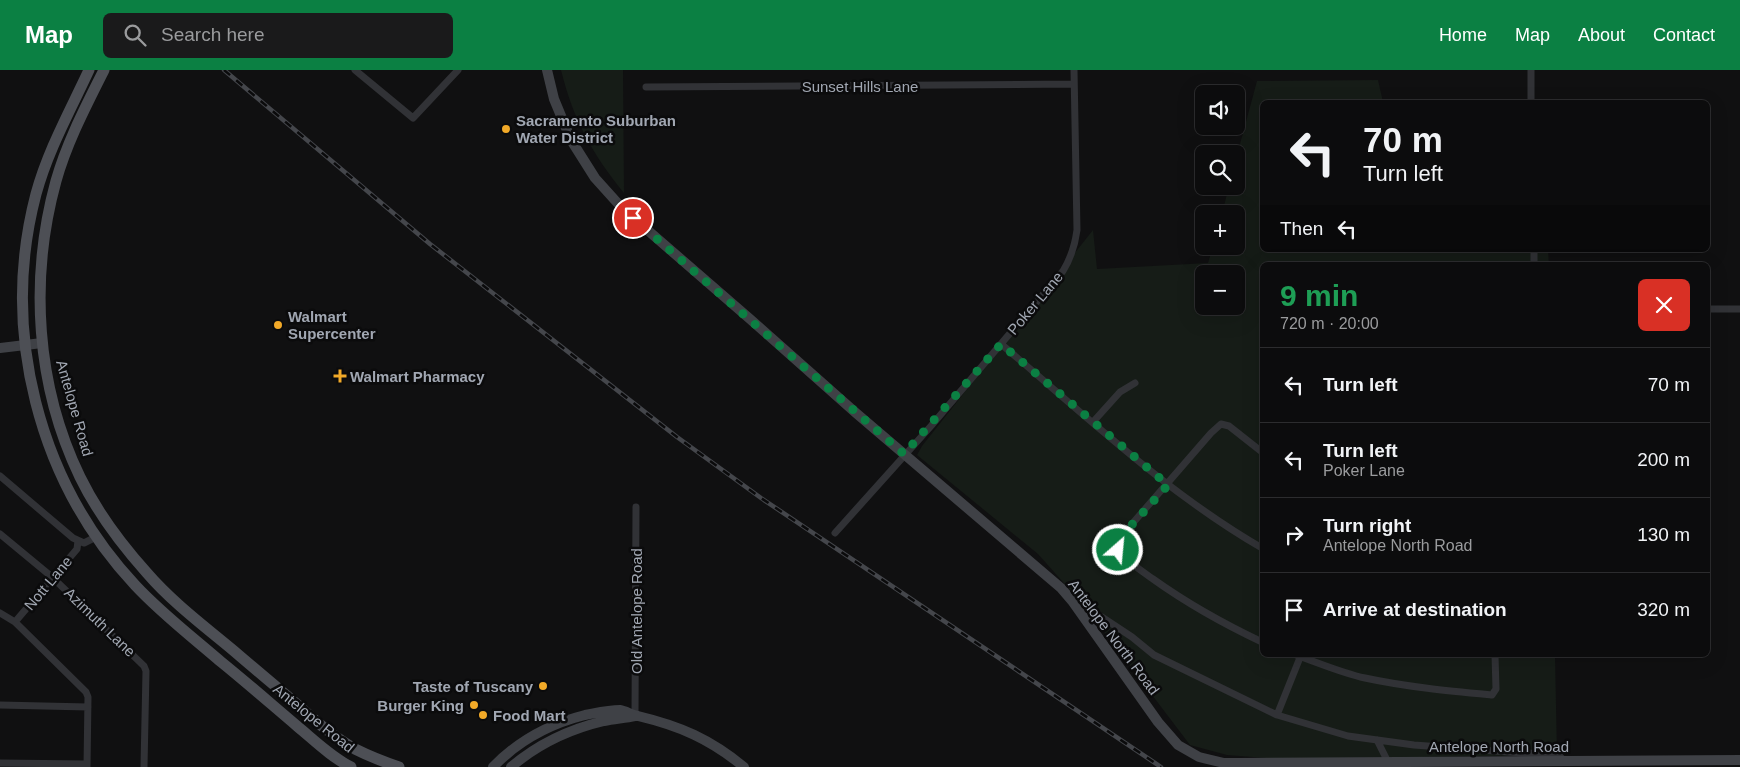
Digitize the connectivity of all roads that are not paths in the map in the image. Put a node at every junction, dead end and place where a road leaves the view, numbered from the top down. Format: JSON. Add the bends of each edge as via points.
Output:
{"nodes":[{"id":1,"x":89,"y":70,"type":"edge"},
{"id":2,"x":104,"y":70,"type":"edge"},
{"id":3,"x":355,"y":70,"type":"edge"},
{"id":4,"x":458,"y":70,"type":"edge"},
{"id":5,"x":547,"y":70,"type":"edge"},
{"id":6,"x":1074,"y":70,"type":"edge"},
{"id":7,"x":1531,"y":70,"type":"edge"},
{"id":8,"x":1074,"y":84,"type":"junction"},
{"id":9,"x":646,"y":87,"type":"dead end"},
{"id":10,"x":1531,"y":100,"type":"edge"},
{"id":11,"x":1710,"y":309,"type":"edge"},
{"id":12,"x":1740,"y":309,"type":"edge"},
{"id":13,"x":42,"y":343,"type":"junction"},
{"id":14,"x":1001,"y":344,"type":"junction"},
{"id":15,"x":24,"y":346,"type":"junction"},
{"id":16,"x":0,"y":348,"type":"edge"},
{"id":17,"x":1135,"y":383,"type":"dead end"},
{"id":18,"x":1093,"y":422,"type":"junction"},
{"id":19,"x":1260,"y":450,"type":"edge"},
{"id":20,"x":904,"y":454,"type":"junction"},
{"id":21,"x":0,"y":476,"type":"edge"},
{"id":22,"x":1168,"y":485,"type":"junction"},
{"id":23,"x":636,"y":507,"type":"dead end"},
{"id":24,"x":835,"y":533,"type":"dead end"},
{"id":25,"x":0,"y":534,"type":"edge"},
{"id":26,"x":96,"y":537,"type":"junction"},
{"id":27,"x":78,"y":542,"type":"junction"},
{"id":28,"x":1260,"y":547,"type":"edge"},
{"id":29,"x":147,"y":574,"type":"junction"},
{"id":30,"x":52,"y":577,"type":"junction"},
{"id":31,"x":1064,"y":592,"type":"junction"},
{"id":32,"x":143,"y":594,"type":"junction"},
{"id":33,"x":0,"y":613,"type":"edge"},
{"id":34,"x":14,"y":622,"type":"junction"},
{"id":35,"x":204,"y":625,"type":"junction"},
{"id":36,"x":1260,"y":641,"type":"edge"},
{"id":37,"x":200,"y":643,"type":"junction"},
{"id":38,"x":1299,"y":657,"type":"edge"},
{"id":39,"x":1302,"y":657,"type":"edge"},
{"id":40,"x":1495,"y":657,"type":"edge"},
{"id":41,"x":255,"y":669,"type":"junction"},
{"id":42,"x":0,"y":705,"type":"edge"},
{"id":43,"x":88,"y":707,"type":"junction"},
{"id":44,"x":1276,"y":715,"type":"junction"},
{"id":45,"x":635,"y":716,"type":"junction"},
{"id":46,"x":1377,"y":740,"type":"junction"},
{"id":47,"x":1740,"y":760,"type":"edge"},
{"id":48,"x":1564,"y":761,"type":"junction"},
{"id":49,"x":1388,"y":762,"type":"junction"},
{"id":50,"x":0,"y":763,"type":"edge"},
{"id":51,"x":87,"y":766,"type":"edge"},
{"id":52,"x":144,"y":767,"type":"edge"},
{"id":53,"x":351,"y":767,"type":"edge"},
{"id":54,"x":399,"y":767,"type":"edge"},
{"id":55,"x":493,"y":767,"type":"edge"},
{"id":56,"x":511,"y":767,"type":"edge"},
{"id":57,"x":744,"y":767,"type":"edge"}],
"edges":[{"from":1,"to":15,"type":"main road","name":"Antelope Road","via":[[49,156],[31,216],[21,288]]},
{"from":2,"to":13,"type":"main road","name":"Antelope Road","via":[[63,160],[50,207],[42,259]]},
{"from":3,"to":4,"type":"street","via":[[413,118]]},
{"from":5,"to":20,"type":"main road","name":"Antelope North Road","via":[[554,99],[571,140],[606,192]]},
{"from":6,"to":8,"type":"street","name":"Poker Lane"},
{"from":7,"to":10,"type":"street"},
{"from":8,"to":9,"type":"street","name":"Sunset Hills Lane"},
{"from":8,"to":14,"type":"street","name":"Poker Lane","via":[[1076,242],[1063,271]]},
{"from":11,"to":12,"type":"street"},
{"from":13,"to":15,"type":"main road"},
{"from":13,"to":29,"type":"main road","name":"Antelope Road","via":[[56,409],[80,478],[111,529]]},
{"from":14,"to":18,"type":"street"},
{"from":14,"to":20,"type":"street","name":"Poker Lane"},
{"from":15,"to":16,"type":"main road"},
{"from":15,"to":26,"type":"main road","name":"Antelope Road","via":[[30,386],[48,447],[70,494]]},
{"from":17,"to":18,"type":"street","via":[[1120,392]]},
{"from":18,"to":22,"type":"street"},
{"from":19,"to":22,"type":"street","via":[[1229,426],[1221,424]]},
{"from":20,"to":24,"type":"street","name":"Poker Lane"},
{"from":20,"to":31,"type":"main road","name":"Antelope North Road"},
{"from":21,"to":27,"type":"street"},
{"from":22,"to":28,"type":"street"},
{"from":22,"to":36,"type":"street","via":[[1119,539],[1118,550],[1178,597]]},
{"from":23,"to":45,"type":"street","name":"Old Antelope Road"},
{"from":25,"to":30,"type":"street","name":"Azimuth Lane"},
{"from":26,"to":27,"type":"street","via":[[84,543]]},
{"from":26,"to":29,"type":"main road","via":[[106,536],[136,571]]},
{"from":26,"to":32,"type":"main road","name":"Antelope Road"},
{"from":27,"to":30,"type":"street","name":"Nott Lane","via":[[76,549]]},
{"from":29,"to":35,"type":"main road","name":"Antelope Road"},
{"from":30,"to":34,"type":"street","name":"Nott Lane"},
{"from":30,"to":52,"type":"street","name":"Azimuth Lane","via":[[144,666]]},
{"from":31,"to":44,"type":"street","via":[[1154,655]]},
{"from":31,"to":49,"type":"main road","name":"Antelope North Road","via":[[1158,722],[1178,745],[1199,757],[1224,763]]},
{"from":32,"to":35,"type":"main road","via":[[158,594],[192,624]]},
{"from":32,"to":37,"type":"main road","name":"Antelope Road"},
{"from":33,"to":34,"type":"street"},
{"from":34,"to":43,"type":"street","via":[[83,688],[88,697]]},
{"from":35,"to":41,"type":"main road","name":"Antelope Road"},
{"from":37,"to":41,"type":"main road","via":[[205,639],[211,640],[243,666]]},
{"from":37,"to":53,"type":"main road","name":"Antelope Road","via":[[317,743]]},
{"from":38,"to":44,"type":"street"},
{"from":39,"to":40,"type":"street","via":[[1365,678],[1492,695],[1496,689]]},
{"from":41,"to":54,"type":"main road","name":"Antelope Road","via":[[343,741]]},
{"from":42,"to":43,"type":"street"},
{"from":43,"to":51,"type":"street"},
{"from":44,"to":46,"type":"street","via":[[1348,736]]},
{"from":45,"to":55,"type":"main road","via":[[622,710],[605,711],[564,721],[526,739]]},
{"from":45,"to":56,"type":"main road","via":[[606,720],[556,737]]},
{"from":45,"to":57,"type":"main road","via":[[693,733]]},
{"from":46,"to":48,"type":"street","via":[[1414,746],[1558,754]]},
{"from":46,"to":49,"type":"street"},
{"from":47,"to":48,"type":"main road","name":"Antelope North Road"},
{"from":48,"to":49,"type":"main road","name":"Antelope North Road"},
{"from":50,"to":51,"type":"street"}]}
